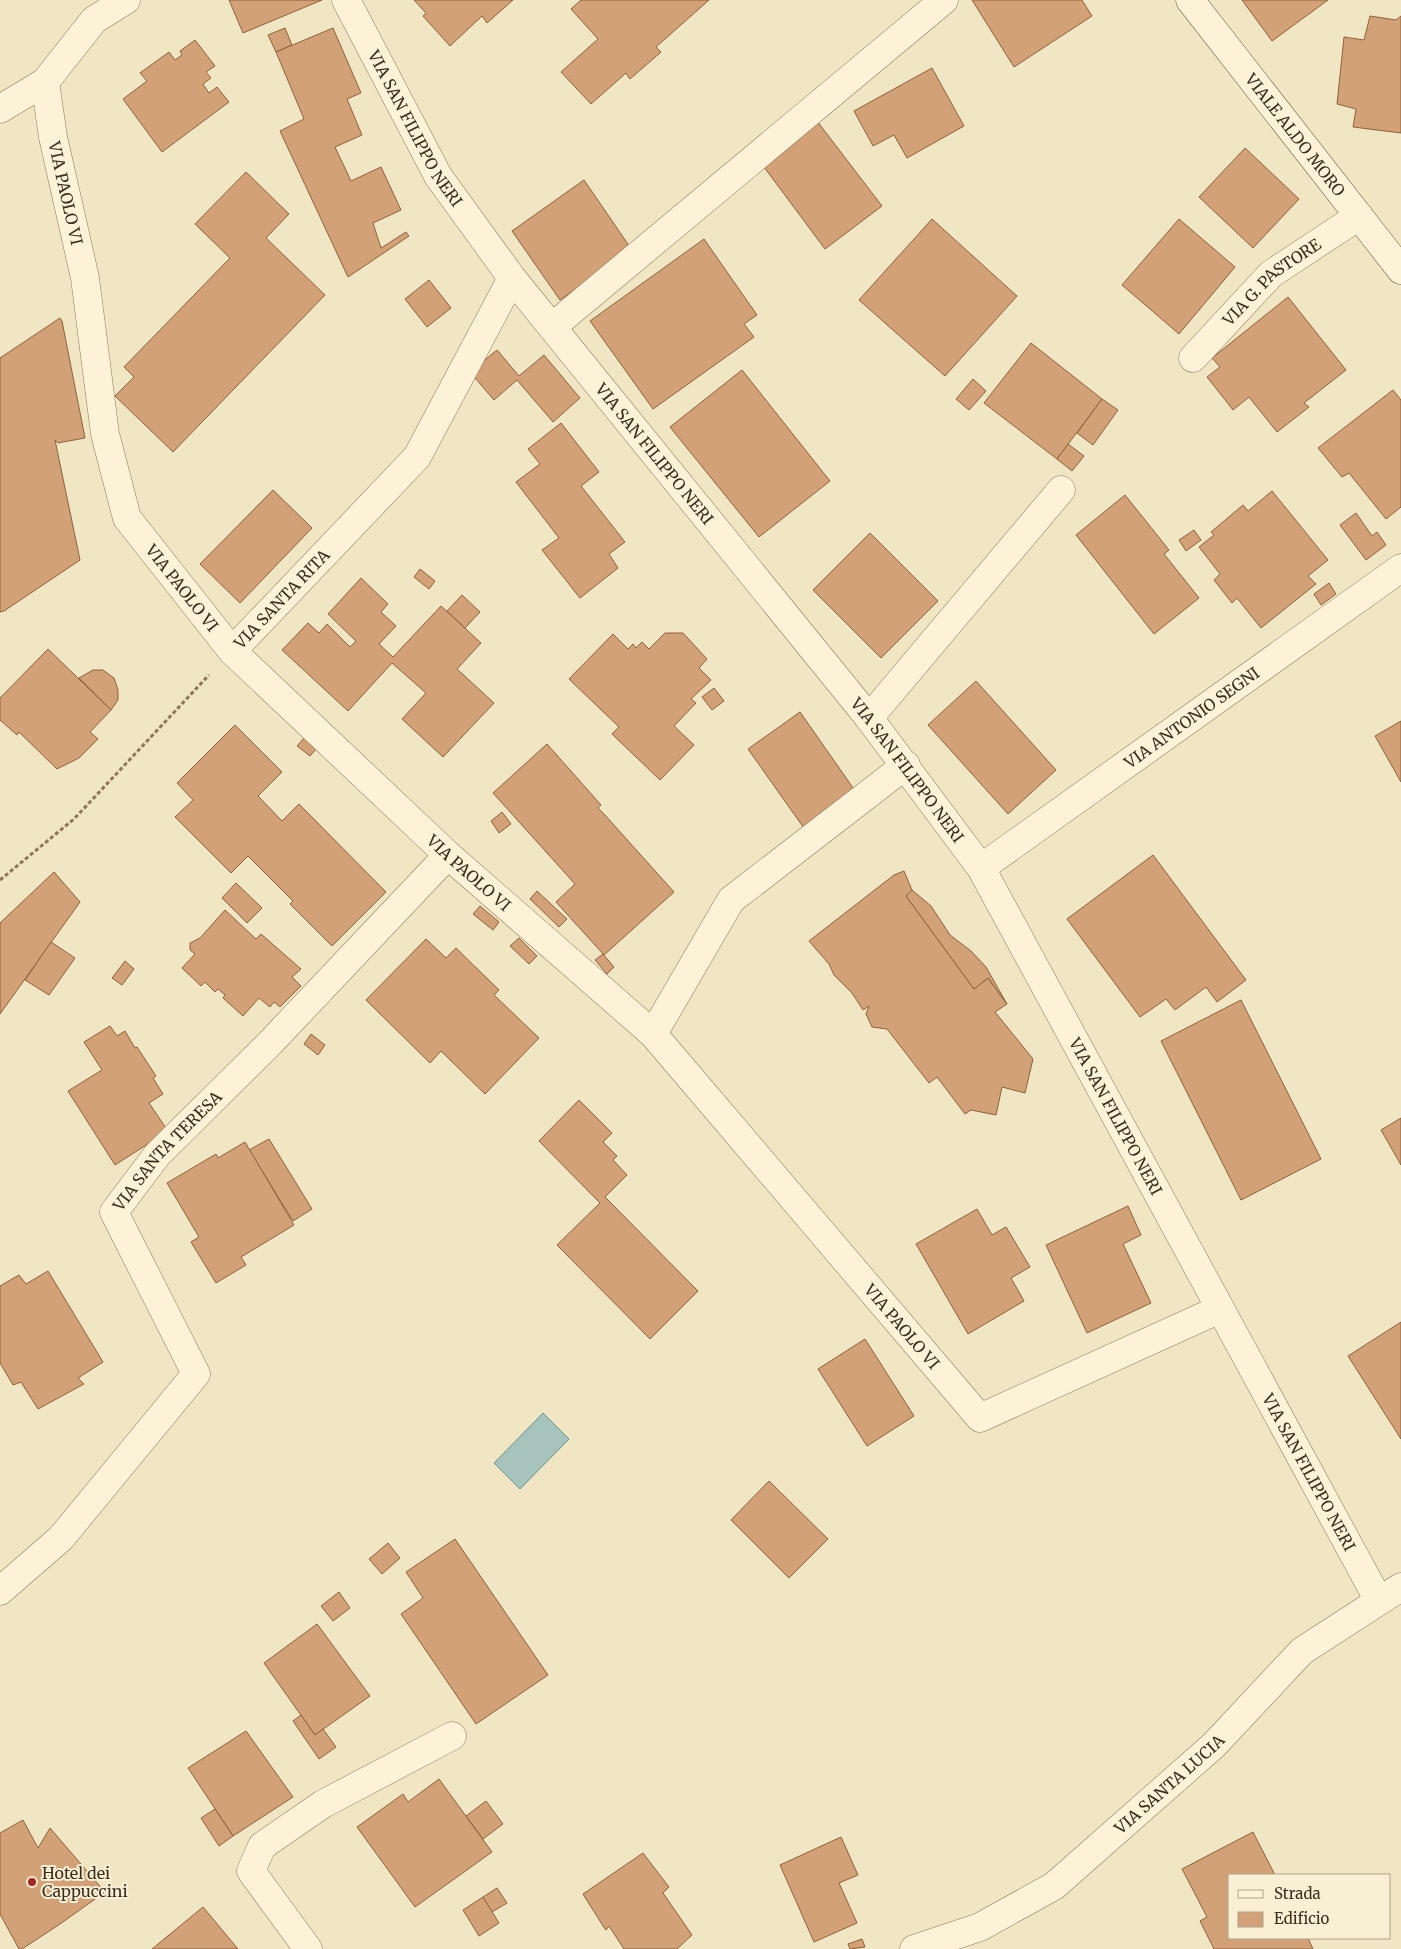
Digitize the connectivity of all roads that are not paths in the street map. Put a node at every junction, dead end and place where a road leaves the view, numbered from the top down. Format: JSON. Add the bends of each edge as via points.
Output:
{"nodes":[{"id":1,"x":126,"y":0,"type":"edge"},
{"id":2,"x":346,"y":0,"type":"edge"},
{"id":3,"x":944,"y":0,"type":"edge"},
{"id":4,"x":1190,"y":0,"type":"edge"},
{"id":5,"x":45,"y":82,"type":"junction"},
{"id":6,"x":0,"y":109,"type":"edge"},
{"id":7,"x":1359,"y":216,"type":"junction"},
{"id":8,"x":1401,"y":270,"type":"edge"},
{"id":9,"x":512,"y":278,"type":"junction"},
{"id":10,"x":552,"y":327,"type":"junction"},
{"id":11,"x":1192,"y":358,"type":"dead end"},
{"id":12,"x":1061,"y":490,"type":"dead end"},
{"id":13,"x":1401,"y":568,"type":"edge"},
{"id":14,"x":232,"y":651,"type":"junction"},
{"id":15,"x":869,"y":718,"type":"junction"},
{"id":16,"x":906,"y":765,"type":"junction"},
{"id":17,"x":448,"y":856,"type":"junction"},
{"id":18,"x":982,"y":868,"type":"junction"},
{"id":19,"x":653,"y":1034,"type":"junction"},
{"id":20,"x":1220,"y":1309,"type":"junction"},
{"id":21,"x":1401,"y":1587,"type":"edge"},
{"id":22,"x":0,"y":1591,"type":"edge"},
{"id":23,"x":1378,"y":1601,"type":"junction"},
{"id":24,"x":452,"y":1736,"type":"dead end"},
{"id":25,"x":308,"y":1949,"type":"edge"},
{"id":26,"x":914,"y":1949,"type":"edge"}],
"edges":[{"from":1,"to":5,"type":"street","via":[[94,20]]},
{"from":2,"to":9,"type":"street","name":"VIA SAN FILIPPO NERI","via":[[438,176]]},
{"from":3,"to":10,"type":"street"},
{"from":4,"to":7,"type":"street","name":"VIALE ALDO MORO"},
{"from":5,"to":6,"type":"street"},
{"from":5,"to":14,"type":"street","name":"VIA PAOLO VI","via":[[53,137],[85,278],[105,434],[127,518]]},
{"from":7,"to":8,"type":"street","name":"VIALE ALDO MORO"},
{"from":7,"to":11,"type":"street","name":"VIA G. PASTORE","via":[[1271,274]]},
{"from":9,"to":10,"type":"street","name":"VIA SAN FILIPPO NERI"},
{"from":9,"to":14,"type":"street","name":"VIA SANTA RITA","via":[[417,457]]},
{"from":10,"to":15,"type":"street","name":"VIA SAN FILIPPO NERI"},
{"from":12,"to":15,"type":"street"},
{"from":13,"to":18,"type":"street","name":"VIA ANTONIO SEGNI"},
{"from":14,"to":17,"type":"street","name":"VIA PAOLO VI"},
{"from":15,"to":16,"type":"street","name":"VIA SAN FILIPPO NERI"},
{"from":16,"to":18,"type":"street","name":"VIA SAN FILIPPO NERI"},
{"from":16,"to":19,"type":"street","via":[[731,900]]},
{"from":17,"to":19,"type":"street","name":"VIA PAOLO VI"},
{"from":17,"to":22,"type":"street","name":"VIA SANTA TERESA","via":[[157,1155],[114,1212],[196,1374],[61,1538]]},
{"from":18,"to":20,"type":"street","name":"VIA SAN FILIPPO NERI"},
{"from":19,"to":20,"type":"street","name":"VIA PAOLO VI","via":[[980,1418]]},
{"from":20,"to":23,"type":"street","name":"VIA SAN FILIPPO NERI"},
{"from":21,"to":23,"type":"street","name":"VIA SANTA LUCIA"},
{"from":23,"to":26,"type":"street","name":"VIA SANTA LUCIA","via":[[1302,1651],[1214,1745],[1054,1886],[980,1927]]},
{"from":24,"to":25,"type":"street","via":[[323,1804],[262,1846],[252,1871]]}]}
